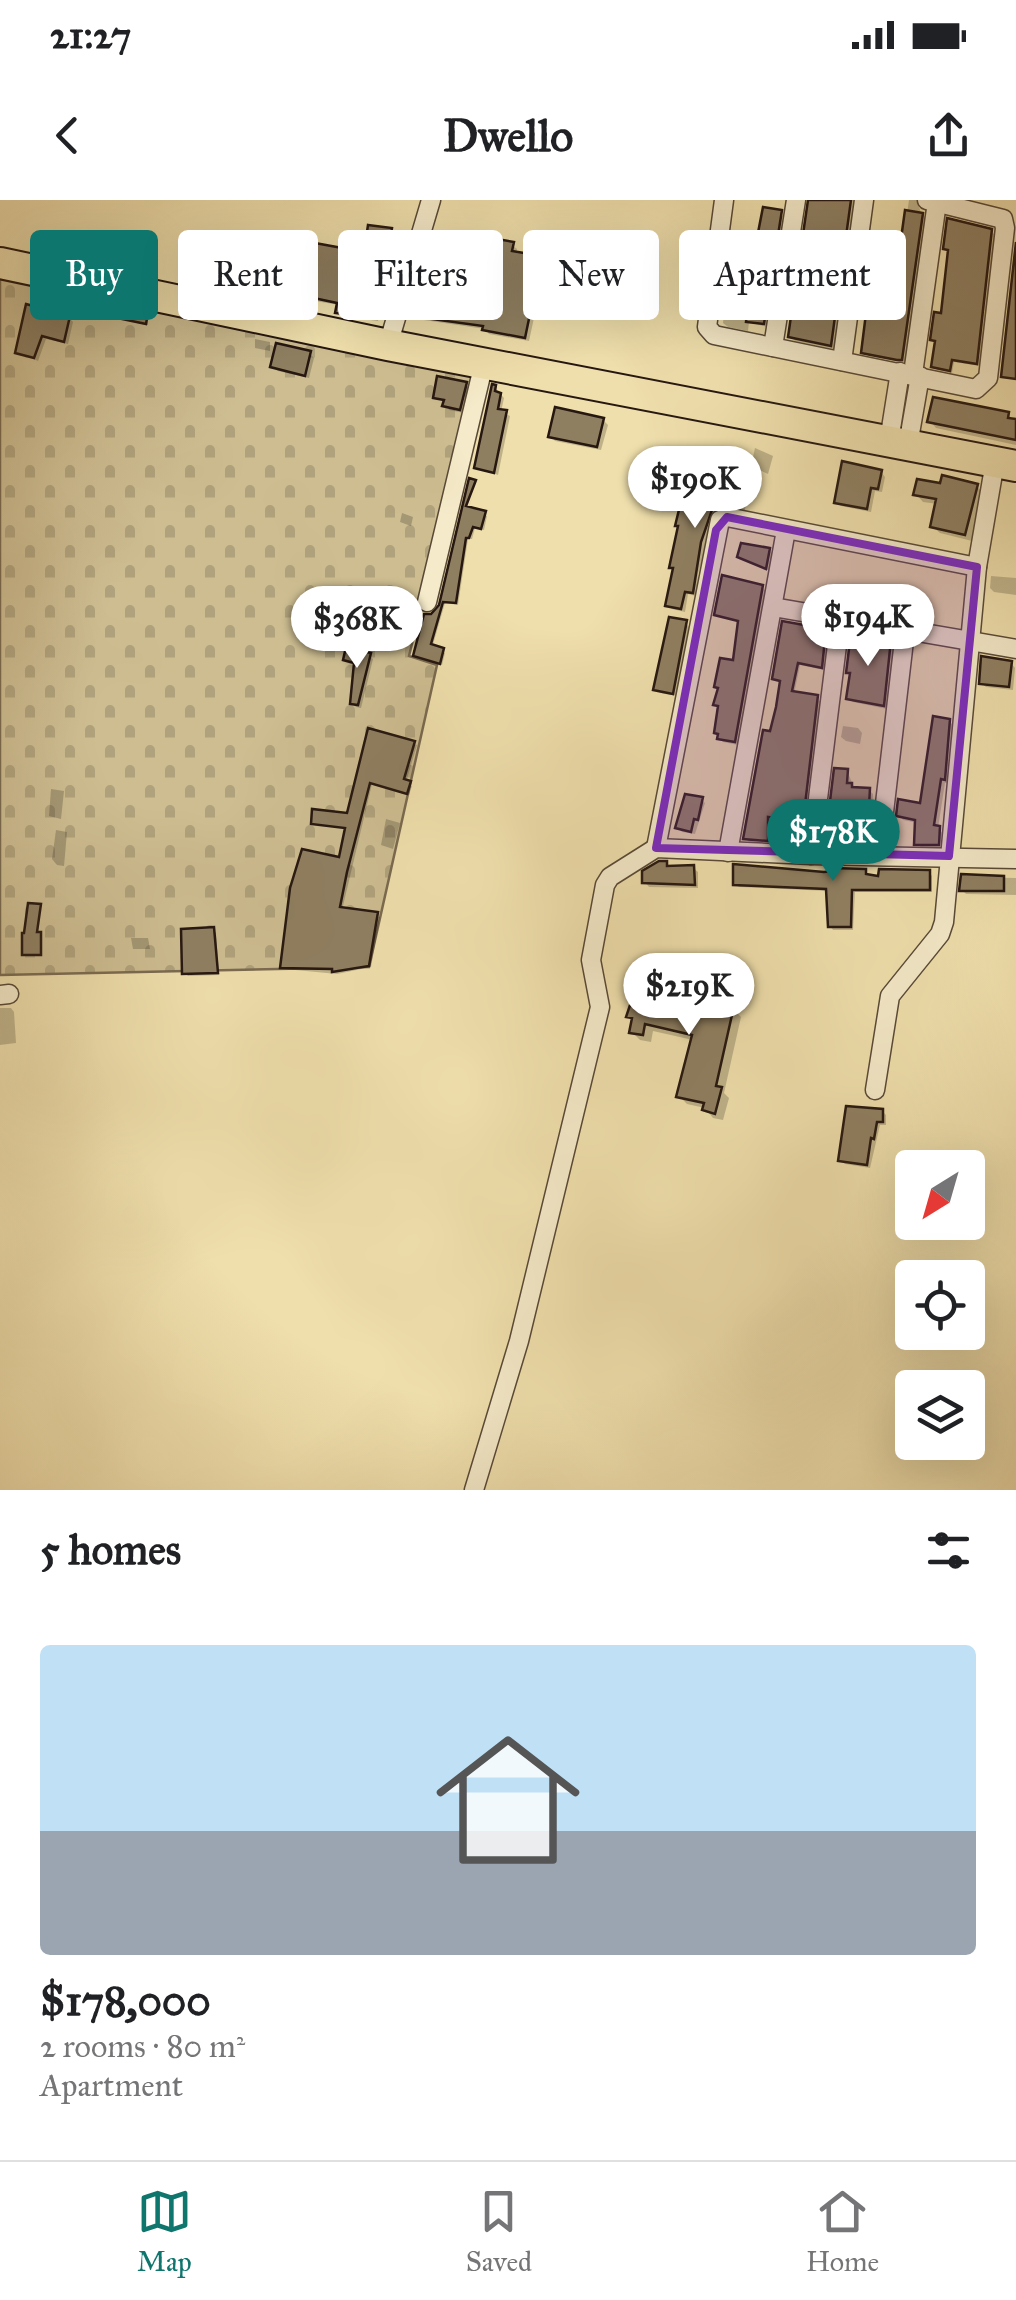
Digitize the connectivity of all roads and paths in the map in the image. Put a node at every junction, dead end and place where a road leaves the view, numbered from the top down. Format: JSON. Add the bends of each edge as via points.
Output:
{"nodes":[{"id":1,"x":431,"y":200,"type":"edge"},
{"id":2,"x":724,"y":200,"type":"edge"},
{"id":3,"x":796,"y":200,"type":"edge"},
{"id":4,"x":864,"y":200,"type":"edge"},
{"id":5,"x":942,"y":202,"type":"edge"},
{"id":6,"x":0,"y":263,"type":"edge"},
{"id":7,"x":388,"y":345,"type":"junction"},
{"id":8,"x":773,"y":348,"type":"junction"},
{"id":9,"x":842,"y":361,"type":"junction"},
{"id":10,"x":484,"y":363,"type":"junction"},
{"id":11,"x":911,"y":374,"type":"junction"},
{"id":12,"x":898,"y":443,"type":"junction"},
{"id":13,"x":1006,"y":464,"type":"edge"},
{"id":14,"x":786,"y":530,"type":"junction"},
{"id":15,"x":976,"y":566,"type":"junction"},
{"id":16,"x":427,"y":602,"type":"dead end"},
{"id":17,"x":774,"y":607,"type":"junction"},
{"id":18,"x":840,"y":621,"type":"junction"},
{"id":19,"x":905,"y":632,"type":"junction"},
{"id":20,"x":972,"y":643,"type":"junction"},
{"id":21,"x":1016,"y":649,"type":"edge"},
{"id":22,"x":656,"y":848,"type":"junction"},
{"id":23,"x":728,"y":852,"type":"junction"},
{"id":24,"x":811,"y":856,"type":"junction"},
{"id":25,"x":879,"y":856,"type":"junction"},
{"id":26,"x":949,"y":856,"type":"junction"},
{"id":27,"x":1016,"y":859,"type":"edge"},
{"id":28,"x":875,"y":1090,"type":"dead end"},
{"id":29,"x":474,"y":1490,"type":"edge"}],
"edges":[{"from":1,"to":7,"type":"street"},
{"from":2,"to":8,"type":"street","via":[[707,327],[722,338]]},
{"from":3,"to":8,"type":"street"},
{"from":4,"to":9,"type":"street"},
{"from":5,"to":11,"type":"street"},
{"from":5,"to":11,"type":"street","via":[[1003,219],[988,378],[976,389]]},
{"from":6,"to":7,"type":"main road"},
{"from":7,"to":10,"type":"main road"},
{"from":8,"to":9,"type":"street"},
{"from":9,"to":11,"type":"street"},
{"from":10,"to":12,"type":"main road"},
{"from":10,"to":16,"type":"street"},
{"from":11,"to":12,"type":"street"},
{"from":12,"to":13,"type":"main road"},
{"from":13,"to":15,"type":"street"},
{"from":14,"to":15,"type":"street"},
{"from":14,"to":17,"type":"street"},
{"from":14,"to":22,"type":"street","via":[[720,520]]},
{"from":15,"to":20,"type":"street"},
{"from":17,"to":18,"type":"street"},
{"from":17,"to":23,"type":"street"},
{"from":18,"to":19,"type":"street"},
{"from":18,"to":24,"type":"street"},
{"from":19,"to":20,"type":"street"},
{"from":19,"to":25,"type":"street"},
{"from":20,"to":21,"type":"street"},
{"from":20,"to":26,"type":"street"},
{"from":22,"to":23,"type":"street"},
{"from":22,"to":29,"type":"street","via":[[605,886],[591,960],[600,1006],[518,1342]]},
{"from":23,"to":24,"type":"street"},
{"from":24,"to":25,"type":"street"},
{"from":25,"to":26,"type":"street"},
{"from":26,"to":27,"type":"street"},
{"from":26,"to":28,"type":"street","via":[[944,922],[890,996]]}]}
